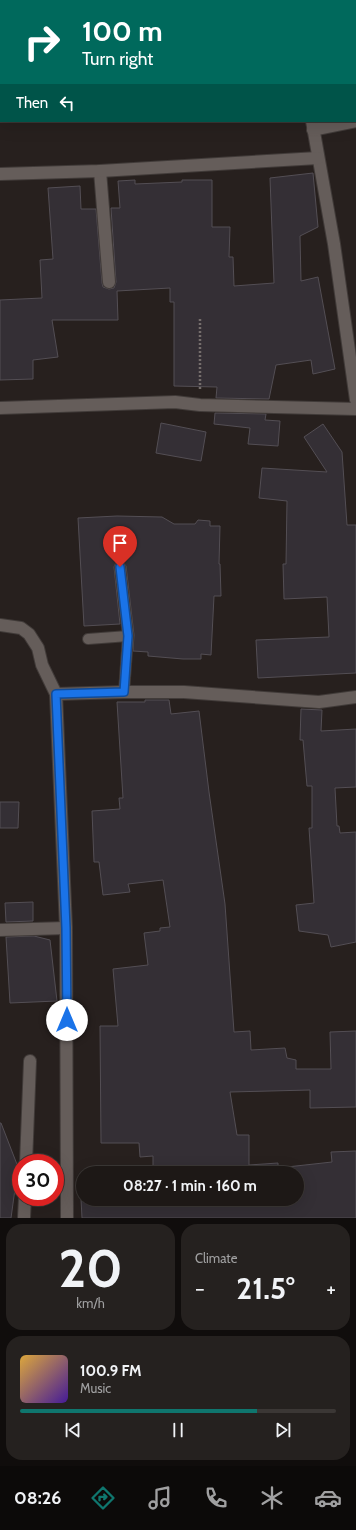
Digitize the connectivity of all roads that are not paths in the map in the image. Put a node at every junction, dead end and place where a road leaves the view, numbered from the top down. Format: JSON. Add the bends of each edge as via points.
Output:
{"nodes":[{"id":1,"x":347,"y":122,"type":"edge"},
{"id":2,"x":313,"y":126,"type":"edge"},
{"id":3,"x":318,"y":158,"type":"junction"},
{"id":4,"x":100,"y":171,"type":"junction"},
{"id":5,"x":0,"y":174,"type":"edge"},
{"id":6,"x":110,"y":282,"type":"dead end"},
{"id":7,"x":356,"y":400,"type":"edge"},
{"id":8,"x":0,"y":408,"type":"edge"},
{"id":9,"x":356,"y":409,"type":"edge"},
{"id":10,"x":120,"y":567,"type":"dead end"},
{"id":11,"x":0,"y":625,"type":"edge"},
{"id":12,"x":128,"y":636,"type":"junction"},
{"id":13,"x":88,"y":639,"type":"dead end"},
{"id":14,"x":124,"y":692,"type":"junction"},
{"id":15,"x":56,"y":694,"type":"junction"},
{"id":16,"x":356,"y":697,"type":"edge"},
{"id":17,"x":66,"y":928,"type":"junction"},
{"id":18,"x":0,"y":930,"type":"edge"},
{"id":19,"x":30,"y":1061,"type":"dead end"},
{"id":20,"x":26,"y":1154,"type":"edge"},
{"id":21,"x":25,"y":1206,"type":"edge"},
{"id":22,"x":24,"y":1218,"type":"edge"},
{"id":23,"x":67,"y":1218,"type":"edge"}],
"edges":[{"from":1,"to":2,"type":"street"},
{"from":2,"to":3,"type":"street"},
{"from":3,"to":4,"type":"street"},
{"from":3,"to":7,"type":"street","via":[[334,244]]},
{"from":4,"to":5,"type":"street"},
{"from":4,"to":6,"type":"street"},
{"from":8,"to":9,"type":"street","via":[[175,402],[200,405]]},
{"from":10,"to":12,"type":"lane"},
{"from":11,"to":15,"type":"street","via":[[20,628],[29,634],[38,648],[42,665]]},
{"from":12,"to":13,"type":"lane"},
{"from":12,"to":14,"type":"lane"},
{"from":14,"to":15,"type":"street"},
{"from":14,"to":16,"type":"street","via":[[184,692],[319,702]]},
{"from":15,"to":17,"type":"street"},
{"from":17,"to":18,"type":"street"},
{"from":17,"to":23,"type":"street"},
{"from":19,"to":20,"type":"street"},
{"from":21,"to":22,"type":"street"}]}
